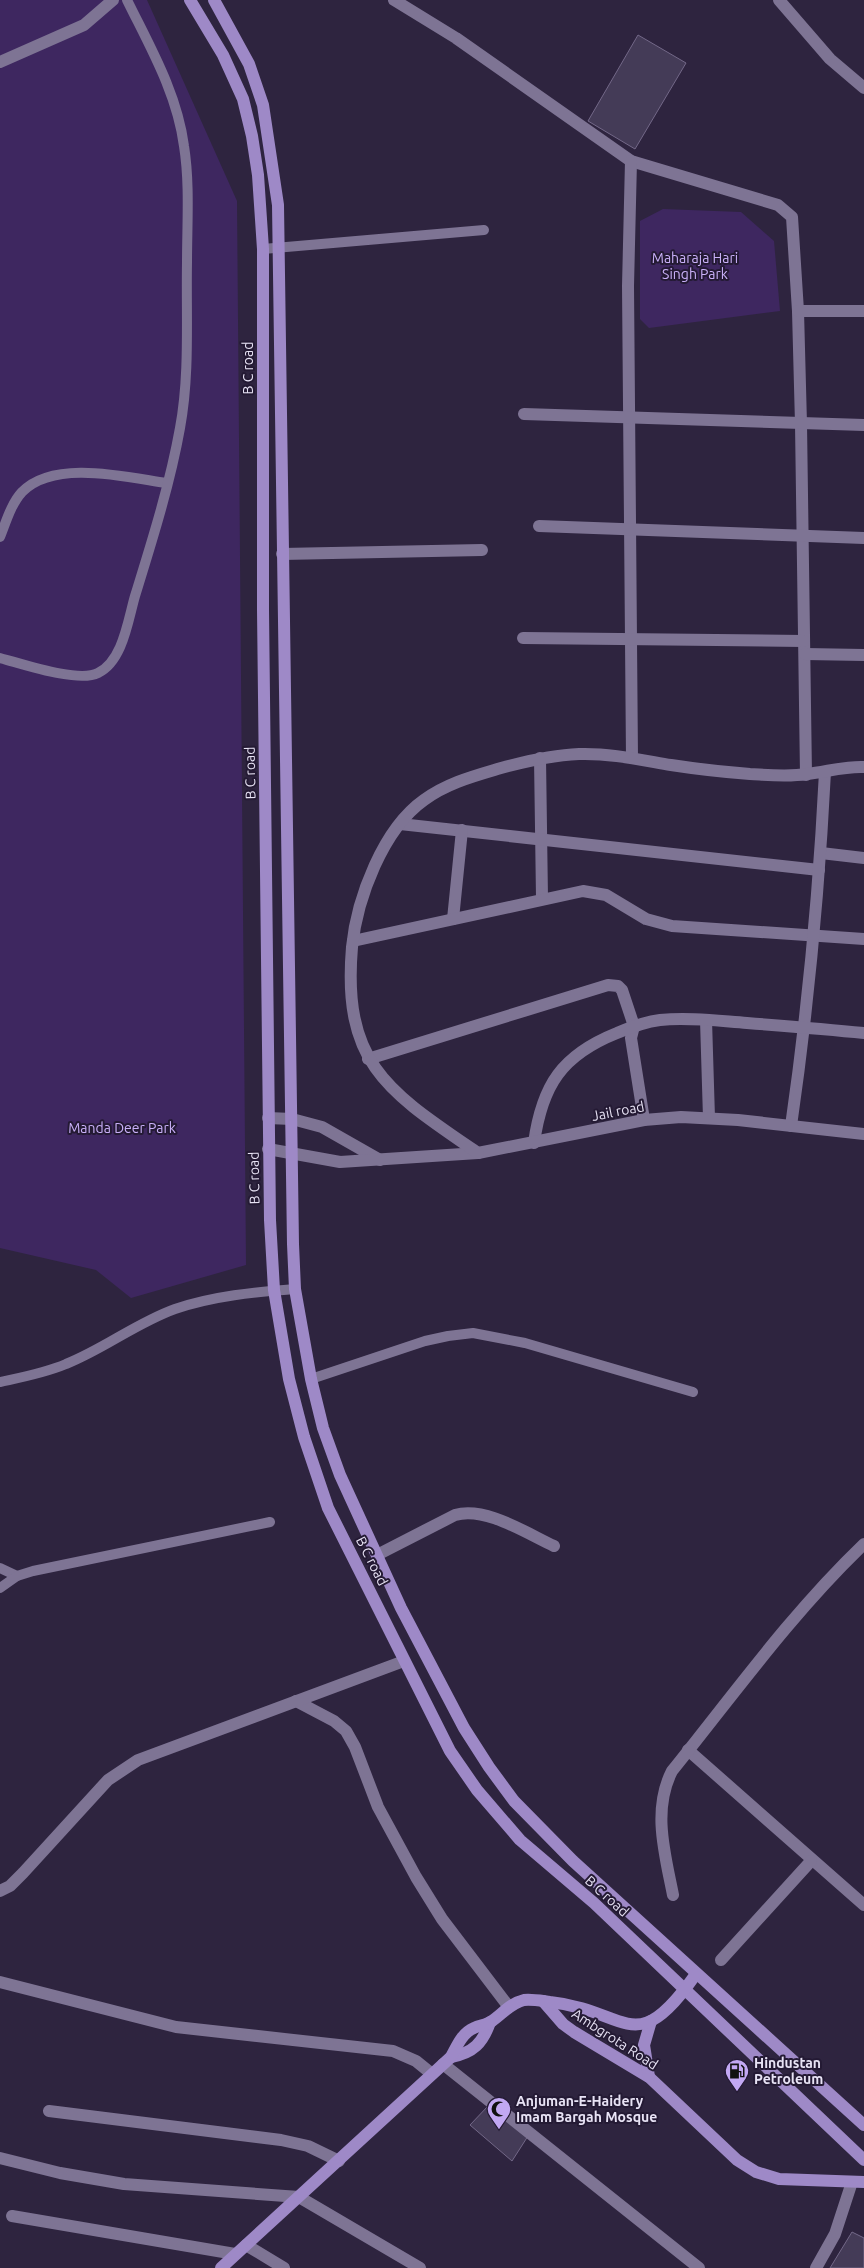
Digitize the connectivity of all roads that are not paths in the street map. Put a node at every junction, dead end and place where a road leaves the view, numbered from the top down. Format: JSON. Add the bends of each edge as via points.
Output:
{"nodes":[{"id":1,"x":113,"y":0,"type":"edge"},
{"id":2,"x":127,"y":0,"type":"edge"},
{"id":3,"x":190,"y":0,"type":"edge"},
{"id":4,"x":214,"y":0,"type":"edge"},
{"id":5,"x":394,"y":0,"type":"edge"},
{"id":6,"x":779,"y":0,"type":"edge"},
{"id":7,"x":0,"y":62,"type":"edge"},
{"id":8,"x":864,"y":88,"type":"edge"},
{"id":9,"x":631,"y":162,"type":"junction"},
{"id":10,"x":484,"y":230,"type":"dead end"},
{"id":11,"x":280,"y":246,"type":"junction"},
{"id":12,"x":262,"y":249,"type":"junction"},
{"id":13,"x":798,"y":311,"type":"junction"},
{"id":14,"x":864,"y":311,"type":"edge"},
{"id":15,"x":524,"y":414,"type":"dead end"},
{"id":16,"x":630,"y":417,"type":"junction"},
{"id":17,"x":801,"y":424,"type":"junction"},
{"id":18,"x":864,"y":425,"type":"edge"},
{"id":19,"x":166,"y":483,"type":"junction"},
{"id":20,"x":538,"y":526,"type":"dead end"},
{"id":21,"x":628,"y":528,"type":"junction"},
{"id":22,"x":0,"y":537,"type":"edge"},
{"id":23,"x":801,"y":538,"type":"junction"},
{"id":24,"x":864,"y":538,"type":"edge"},
{"id":25,"x":482,"y":550,"type":"dead end"},
{"id":26,"x":282,"y":554,"type":"junction"},
{"id":27,"x":523,"y":638,"type":"dead end"},
{"id":28,"x":631,"y":639,"type":"junction"},
{"id":29,"x":804,"y":641,"type":"junction"},
{"id":30,"x":805,"y":654,"type":"junction"},
{"id":31,"x":864,"y":655,"type":"edge"},
{"id":32,"x":0,"y":658,"type":"edge"},
{"id":33,"x":284,"y":679,"type":"junction"},
{"id":34,"x":264,"y":680,"type":"junction"},
{"id":35,"x":540,"y":758,"type":"junction"},
{"id":36,"x":632,"y":758,"type":"junction"},
{"id":37,"x":864,"y":767,"type":"edge"},
{"id":38,"x":825,"y":772,"type":"junction"},
{"id":39,"x":806,"y":775,"type":"junction"},
{"id":40,"x":400,"y":824,"type":"junction"},
{"id":41,"x":462,"y":830,"type":"junction"},
{"id":42,"x":542,"y":838,"type":"junction"},
{"id":43,"x":821,"y":853,"type":"junction"},
{"id":44,"x":864,"y":858,"type":"edge"},
{"id":45,"x":819,"y":870,"type":"junction"},
{"id":46,"x":542,"y":898,"type":"junction"},
{"id":47,"x":453,"y":918,"type":"junction"},
{"id":48,"x":814,"y":934,"type":"junction"},
{"id":49,"x":864,"y":939,"type":"edge"},
{"id":50,"x":353,"y":942,"type":"junction"},
{"id":51,"x":706,"y":1020,"type":"junction"},
{"id":52,"x":634,"y":1026,"type":"junction"},
{"id":53,"x":805,"y":1027,"type":"junction"},
{"id":54,"x":864,"y":1033,"type":"edge"},
{"id":55,"x":368,"y":1059,"type":"junction"},
{"id":56,"x":268,"y":1118,"type":"junction"},
{"id":57,"x":709,"y":1118,"type":"junction"},
{"id":58,"x":292,"y":1119,"type":"junction"},
{"id":59,"x":644,"y":1120,"type":"junction"},
{"id":60,"x":791,"y":1126,"type":"junction"},
{"id":61,"x":864,"y":1134,"type":"edge"},
{"id":62,"x":534,"y":1143,"type":"junction"},
{"id":63,"x":268,"y":1149,"type":"junction"},
{"id":64,"x":292,"y":1153,"type":"junction"},
{"id":65,"x":478,"y":1153,"type":"junction"},
{"id":66,"x":380,"y":1160,"type":"junction"},
{"id":67,"x":295,"y":1289,"type":"junction"},
{"id":68,"x":274,"y":1290,"type":"junction"},
{"id":69,"x":311,"y":1379,"type":"junction"},
{"id":70,"x":0,"y":1382,"type":"edge"},
{"id":71,"x":694,"y":1392,"type":"dead end"},
{"id":72,"x":270,"y":1522,"type":"dead end"},
{"id":73,"x":864,"y":1544,"type":"edge"},
{"id":74,"x":554,"y":1546,"type":"dead end"},
{"id":75,"x":377,"y":1555,"type":"junction"},
{"id":76,"x":0,"y":1568,"type":"edge"},
{"id":77,"x":17,"y":1576,"type":"junction"},
{"id":78,"x":0,"y":1588,"type":"edge"},
{"id":79,"x":404,"y":1661,"type":"junction"},
{"id":80,"x":296,"y":1701,"type":"junction"},
{"id":81,"x":688,"y":1750,"type":"junction"},
{"id":82,"x":811,"y":1860,"type":"junction"},
{"id":83,"x":0,"y":1891,"type":"edge"},
{"id":84,"x":673,"y":1895,"type":"dead end"},
{"id":85,"x":864,"y":1905,"type":"edge"},
{"id":86,"x":721,"y":1960,"type":"dead end"},
{"id":87,"x":696,"y":1974,"type":"junction"},
{"id":88,"x":0,"y":1982,"type":"edge"},
{"id":89,"x":685,"y":1989,"type":"junction"},
{"id":90,"x":543,"y":2001,"type":"junction"},
{"id":91,"x":509,"y":2007,"type":"junction"},
{"id":92,"x":651,"y":2021,"type":"junction"},
{"id":93,"x":490,"y":2022,"type":"junction"},
{"id":94,"x":447,"y":2060,"type":"junction"},
{"id":95,"x":432,"y":2074,"type":"junction"},
{"id":96,"x":649,"y":2077,"type":"junction"},
{"id":97,"x":49,"y":2111,"type":"dead end"},
{"id":98,"x":864,"y":2125,"type":"edge"},
{"id":99,"x":0,"y":2158,"type":"edge"},
{"id":100,"x":339,"y":2160,"type":"junction"},
{"id":101,"x":864,"y":2160,"type":"edge"},
{"id":102,"x":858,"y":2182,"type":"edge"},
{"id":103,"x":299,"y":2197,"type":"junction"},
{"id":104,"x":12,"y":2216,"type":"dead end"},
{"id":105,"x":246,"y":2245,"type":"junction"},
{"id":106,"x":235,"y":2254,"type":"junction"},
{"id":107,"x":221,"y":2268,"type":"edge"},
{"id":108,"x":284,"y":2268,"type":"edge"},
{"id":109,"x":420,"y":2268,"type":"edge"},
{"id":110,"x":699,"y":2268,"type":"edge"},
{"id":111,"x":816,"y":2268,"type":"edge"}],
"edges":[{"from":1,"to":7,"type":"street","via":[[84,25]]},
{"from":2,"to":19,"type":"lane","via":[[164,73],[178,114],[188,186],[186,366],[180,427]]},
{"from":3,"to":12,"type":"main road","name":"B C road","via":[[223,55],[243,99],[258,175]]},
{"from":4,"to":11,"type":"main road","via":[[248,64],[262,106],[278,205]]},
{"from":5,"to":9,"type":"street","via":[[456,38]]},
{"from":6,"to":8,"type":"street","via":[[830,59]]},
{"from":9,"to":13,"type":"street","via":[[778,205],[786,211],[794,225]]},
{"from":9,"to":16,"type":"street","via":[[628,286]]},
{"from":10,"to":11,"type":"lane"},
{"from":11,"to":12,"type":"lane"},
{"from":11,"to":26,"type":"main road"},
{"from":12,"to":34,"type":"main road","name":"B C road"},
{"from":13,"to":14,"type":"street"},
{"from":13,"to":17,"type":"street"},
{"from":15,"to":16,"type":"street"},
{"from":16,"to":17,"type":"street"},
{"from":16,"to":21,"type":"street"},
{"from":17,"to":18,"type":"street"},
{"from":17,"to":23,"type":"street"},
{"from":19,"to":22,"type":"lane","via":[[86,472],[51,476],[22,492]]},
{"from":19,"to":32,"type":"lane","via":[[120,647],[110,666],[97,674],[82,677]]},
{"from":20,"to":21,"type":"street"},
{"from":21,"to":23,"type":"street"},
{"from":21,"to":28,"type":"street"},
{"from":23,"to":24,"type":"street"},
{"from":23,"to":29,"type":"street"},
{"from":25,"to":26,"type":"street"},
{"from":26,"to":33,"type":"main road"},
{"from":27,"to":28,"type":"street"},
{"from":28,"to":29,"type":"street"},
{"from":28,"to":36,"type":"street"},
{"from":29,"to":30,"type":"street"},
{"from":30,"to":31,"type":"street"},
{"from":30,"to":39,"type":"street"},
{"from":33,"to":34,"type":"main road"},
{"from":33,"to":58,"type":"main road"},
{"from":34,"to":56,"type":"main road","name":"B C road"},
{"from":35,"to":36,"type":"street","via":[[581,754]]},
{"from":35,"to":40,"type":"street","via":[[446,786],[424,800]]},
{"from":35,"to":42,"type":"street"},
{"from":36,"to":39,"type":"street","via":[[727,772]]},
{"from":37,"to":38,"type":"street"},
{"from":38,"to":39,"type":"street"},
{"from":38,"to":43,"type":"street"},
{"from":40,"to":41,"type":"street"},
{"from":40,"to":50,"type":"street","via":[[376,864],[362,900]]},
{"from":41,"to":42,"type":"street"},
{"from":41,"to":47,"type":"street"},
{"from":42,"to":45,"type":"street"},
{"from":42,"to":46,"type":"street"},
{"from":43,"to":44,"type":"street"},
{"from":43,"to":45,"type":"street"},
{"from":45,"to":48,"type":"street"},
{"from":46,"to":47,"type":"street"},
{"from":46,"to":48,"type":"street","via":[[571,892],[594,892],[606,895],[646,919],[672,926]]},
{"from":47,"to":50,"type":"street"},
{"from":48,"to":49,"type":"street"},
{"from":48,"to":53,"type":"street"},
{"from":50,"to":55,"type":"street","via":[[351,996],[357,1030]]},
{"from":51,"to":52,"type":"street","via":[[662,1020]]},
{"from":51,"to":53,"type":"street"},
{"from":51,"to":57,"type":"street"},
{"from":52,"to":55,"type":"street","via":[[622,990],[608,985]]},
{"from":52,"to":59,"type":"street","via":[[631,1038]]},
{"from":52,"to":62,"type":"street","via":[[591,1043],[565,1065],[544,1097]]},
{"from":53,"to":54,"type":"street"},
{"from":53,"to":60,"type":"street"},
{"from":55,"to":65,"type":"street","via":[[396,1093]]},
{"from":56,"to":58,"type":"street"},
{"from":56,"to":63,"type":"main road","name":"B C road"},
{"from":57,"to":59,"type":"street","name":"Jail road"},
{"from":57,"to":60,"type":"street","name":"Jail road"},
{"from":58,"to":64,"type":"main road"},
{"from":58,"to":66,"type":"street","via":[[322,1127]]},
{"from":59,"to":62,"type":"street","name":"Jail road"},
{"from":60,"to":61,"type":"street","name":"Jail road"},
{"from":62,"to":65,"type":"street","name":"Jail road"},
{"from":63,"to":64,"type":"street","name":"Jail road"},
{"from":63,"to":68,"type":"main road","name":"B C road"},
{"from":64,"to":66,"type":"street","name":"Jail road","via":[[340,1162]]},
{"from":64,"to":67,"type":"main road"},
{"from":65,"to":66,"type":"street","name":"Jail road"},
{"from":67,"to":68,"type":"lane"},
{"from":67,"to":69,"type":"main road"},
{"from":68,"to":70,"type":"lane","via":[[175,1309],[67,1364],[44,1373]]},
{"from":68,"to":79,"type":"main road","name":"B C road","via":[[289,1379],[328,1508]]},
{"from":69,"to":71,"type":"lane","via":[[425,1341],[473,1333],[525,1343]]},
{"from":69,"to":75,"type":"main road","via":[[323,1428],[340,1475]]},
{"from":72,"to":77,"type":"lane"},
{"from":73,"to":81,"type":"street","via":[[783,1630]]},
{"from":74,"to":75,"type":"street","via":[[487,1515],[466,1511]]},
{"from":75,"to":87,"type":"main road","via":[[464,1728],[514,1802]]},
{"from":76,"to":77,"type":"lane"},
{"from":77,"to":78,"type":"lane"},
{"from":79,"to":80,"type":"street"},
{"from":79,"to":89,"type":"main road","name":"B C road","via":[[450,1750],[492,1810],[520,1840],[594,1902]]},
{"from":80,"to":83,"type":"street","via":[[170,1747],[122,1769],[10,1886]]},
{"from":80,"to":91,"type":"street","via":[[334,1720],[346,1731],[378,1807],[416,1877],[442,1919]]},
{"from":81,"to":82,"type":"street"},
{"from":81,"to":84,"type":"street","via":[[672,1771],[663,1796],[662,1842]]},
{"from":82,"to":85,"type":"street"},
{"from":82,"to":86,"type":"street"},
{"from":87,"to":89,"type":"main road"},
{"from":87,"to":98,"type":"main road"},
{"from":88,"to":95,"type":"street","via":[[176,2027],[393,2051],[416,2060]]},
{"from":89,"to":92,"type":"main road","via":[[660,2016]]},
{"from":89,"to":101,"type":"main road","name":"B C road"},
{"from":90,"to":91,"type":"main road","via":[[524,2000]]},
{"from":90,"to":92,"type":"main road","name":"Ambgrota Road","via":[[573,2005],[635,2026]]},
{"from":90,"to":96,"type":"main road","name":"Ambgrota Road","via":[[574,2032]]},
{"from":91,"to":93,"type":"main road"},
{"from":92,"to":96,"type":"main road","via":[[644,2055]]},
{"from":93,"to":94,"type":"main road","via":[[466,2032]]},
{"from":93,"to":94,"type":"main road","via":[[476,2048]]},
{"from":94,"to":95,"type":"main road"},
{"from":94,"to":110,"type":"street"},
{"from":95,"to":100,"type":"main road"},
{"from":96,"to":102,"type":"main road","name":"Ambgrota Road","via":[[737,2160],[756,2172],[779,2179]]},
{"from":97,"to":100,"type":"street","via":[[281,2140],[308,2146]]},
{"from":99,"to":103,"type":"street","via":[[124,2184]]},
{"from":100,"to":103,"type":"main road"},
{"from":102,"to":111,"type":"street"},
{"from":103,"to":105,"type":"main road"},
{"from":103,"to":109,"type":"street"},
{"from":104,"to":106,"type":"street"},
{"from":105,"to":106,"type":"main road"},
{"from":105,"to":108,"type":"street"},
{"from":106,"to":107,"type":"main road"}]}
